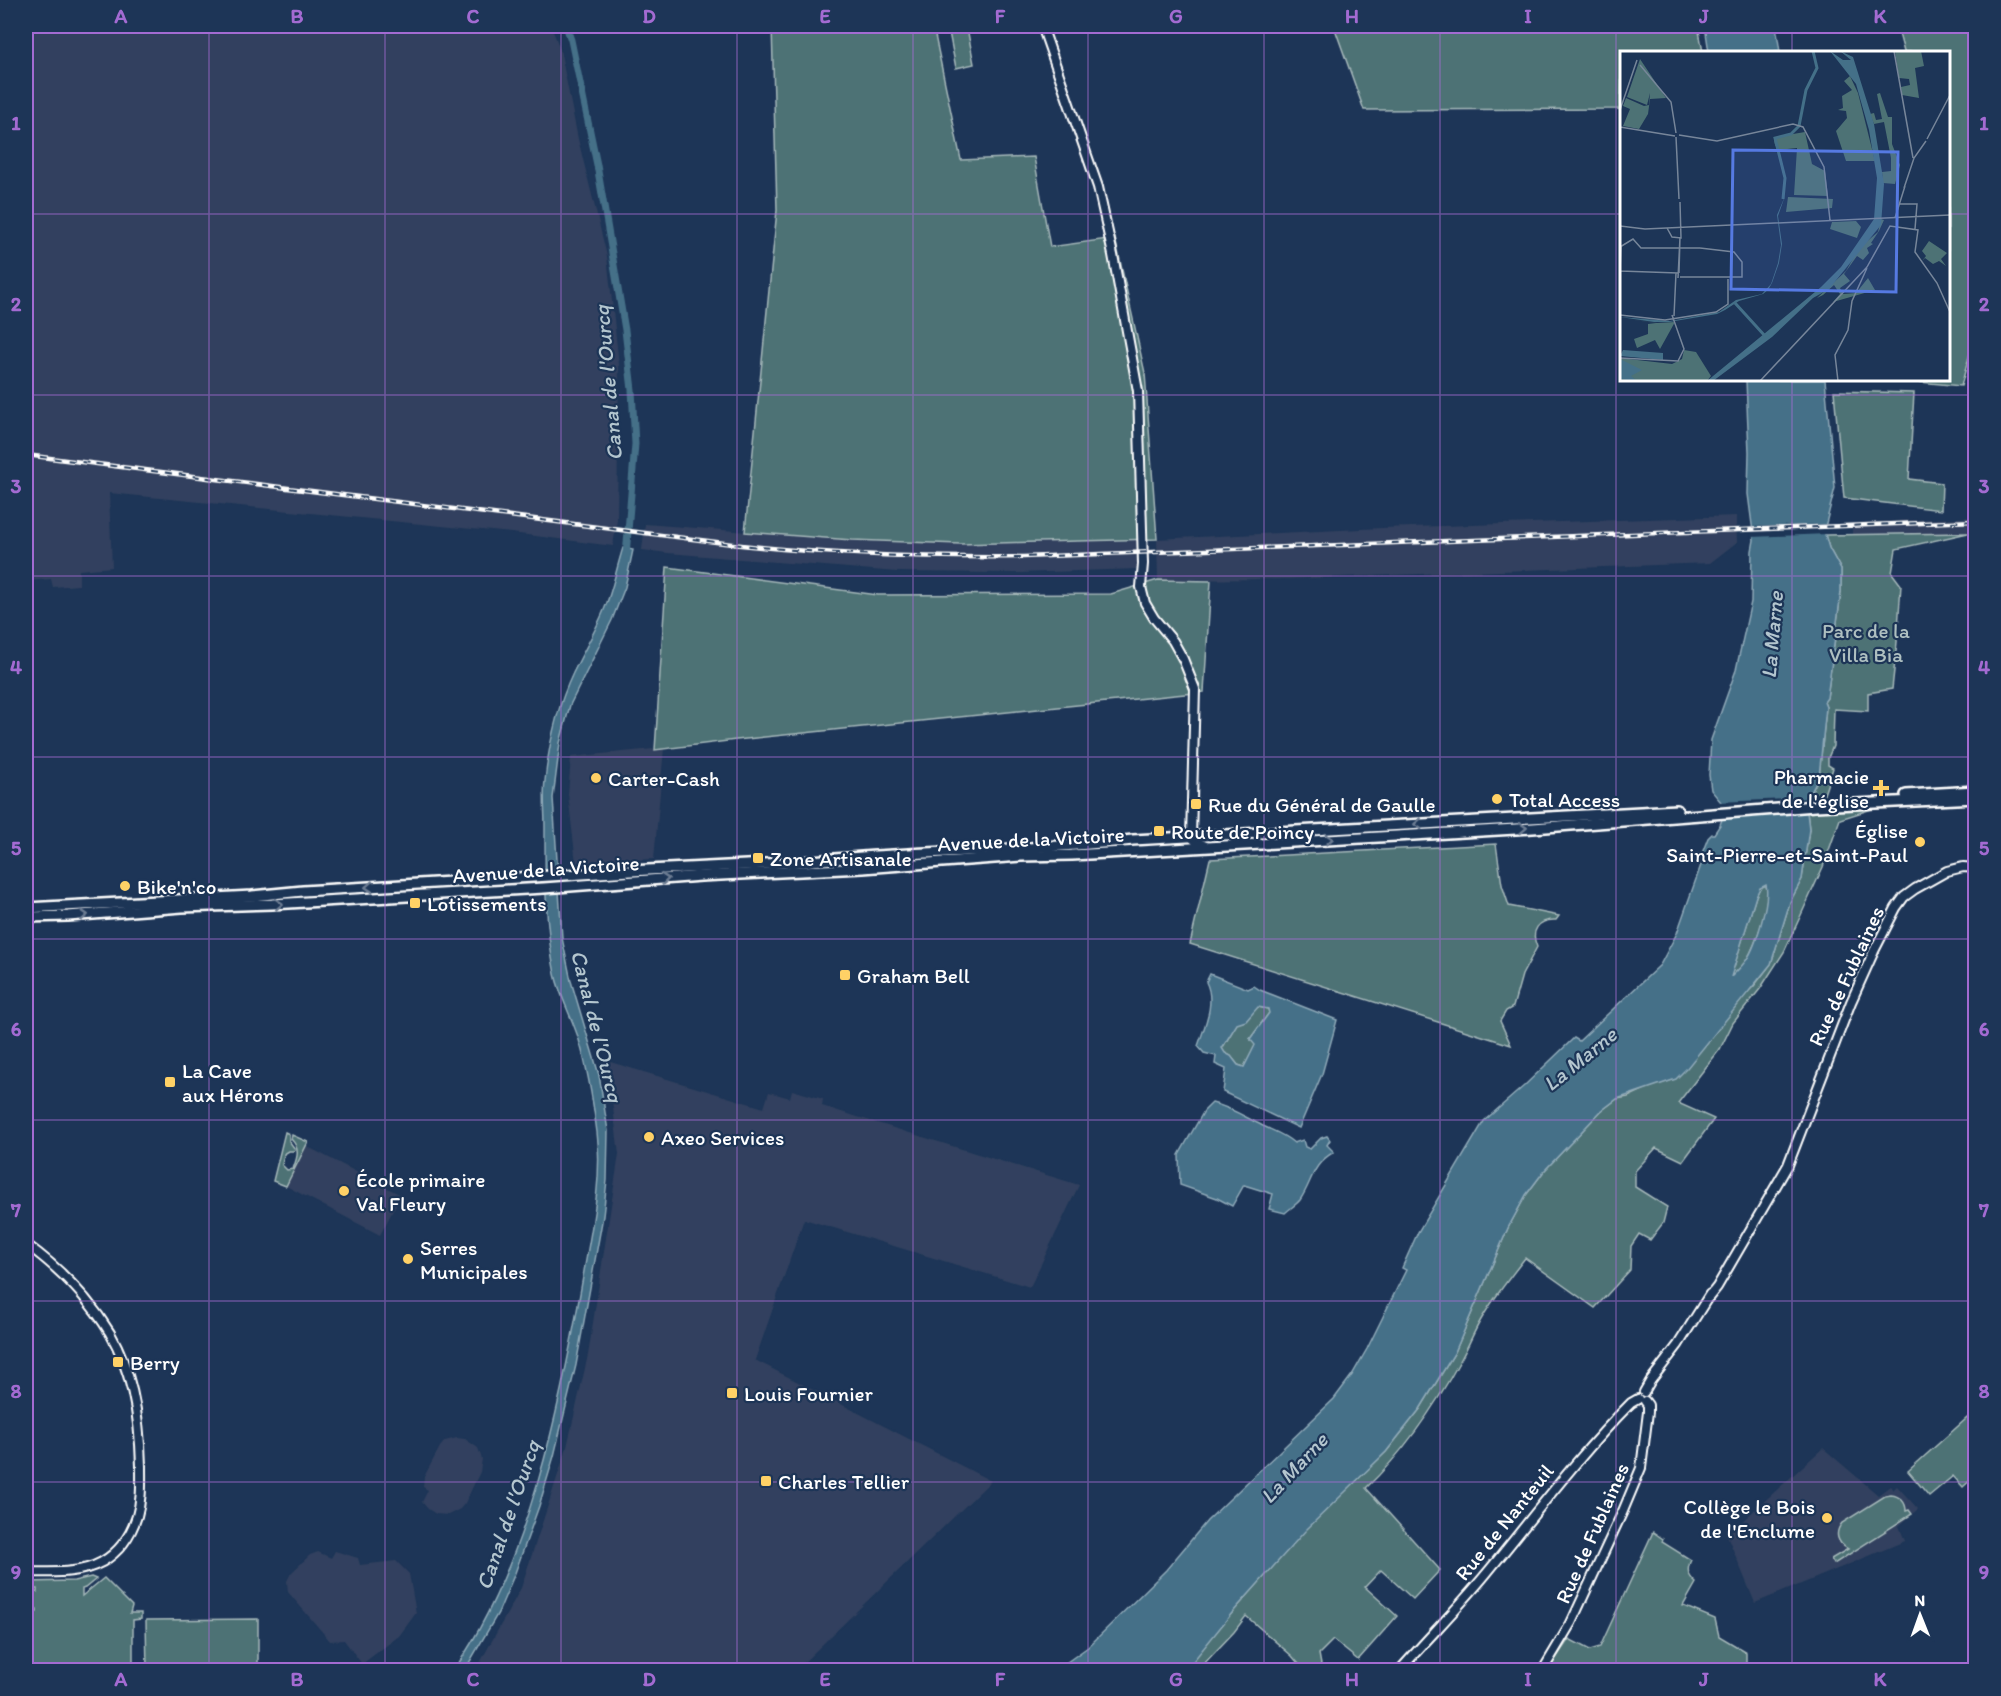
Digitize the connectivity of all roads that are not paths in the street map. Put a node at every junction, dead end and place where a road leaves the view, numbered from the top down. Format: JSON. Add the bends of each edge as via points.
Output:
{"nodes":[{"id":1,"x":1042,"y":26,"type":"edge"},
{"id":2,"x":1976,"y":775,"type":"edge"},
{"id":3,"x":1974,"y":795,"type":"edge"},
{"id":4,"x":1715,"y":810,"type":"junction"},
{"id":5,"x":1191,"y":837,"type":"junction"},
{"id":6,"x":1207,"y":847,"type":"junction"},
{"id":7,"x":1133,"y":851,"type":"junction"},
{"id":8,"x":1976,"y":868,"type":"edge"},
{"id":9,"x":26,"y":908,"type":"edge"},
{"id":10,"x":26,"y":917,"type":"edge"},
{"id":11,"x":26,"y":1244,"type":"edge"},
{"id":12,"x":1642,"y":1400,"type":"junction"},
{"id":13,"x":26,"y":1572,"type":"edge"},
{"id":14,"x":1400,"y":1671,"type":"edge"},
{"id":15,"x":1543,"y":1671,"type":"edge"}],
"edges":[{"from":1,"to":5,"type":"street","via":[[1098,187],[1138,392],[1141,587],[1145,603],[1173,641],[1195,689]]},
{"from":2,"to":3,"type":"main road"},
{"from":3,"to":4,"type":"main road"},
{"from":4,"to":5,"type":"main road","name":"Avenue de la Victoire","one_way":true},
{"from":6,"to":4,"type":"main road","name":"Avenue de la Victoire","one_way":true,"via":[[1533,828]]},
{"from":5,"to":6,"type":"street"},
{"from":5,"to":7,"type":"street","via":[[1185,844]]},
{"from":5,"to":9,"type":"main road","name":"Avenue de la Victoire","one_way":true},
{"from":6,"to":7,"type":"main road","name":"Avenue de la Victoire"},
{"from":10,"to":7,"type":"main road","name":"Avenue de la Victoire","one_way":true},
{"from":8,"to":12,"type":"street","name":"Rue de Fublaines","via":[[1948,871],[1923,884],[1904,897],[1892,915],[1851,1002],[1782,1178],[1678,1346],[1651,1380],[1644,1392],[1648,1395]]},
{"from":11,"to":13,"type":"street","via":[[62,1273],[88,1301],[125,1367],[137,1416],[141,1490],[137,1516],[127,1538],[102,1562],[79,1570]]},
{"from":12,"to":14,"type":"street","name":"Rue de Nanteuil","via":[[1631,1403],[1589,1447],[1475,1587]]},
{"from":12,"to":15,"type":"street","name":"Rue de Fublaines","via":[[1648,1405],[1648,1412],[1641,1468],[1571,1623]]}]}
